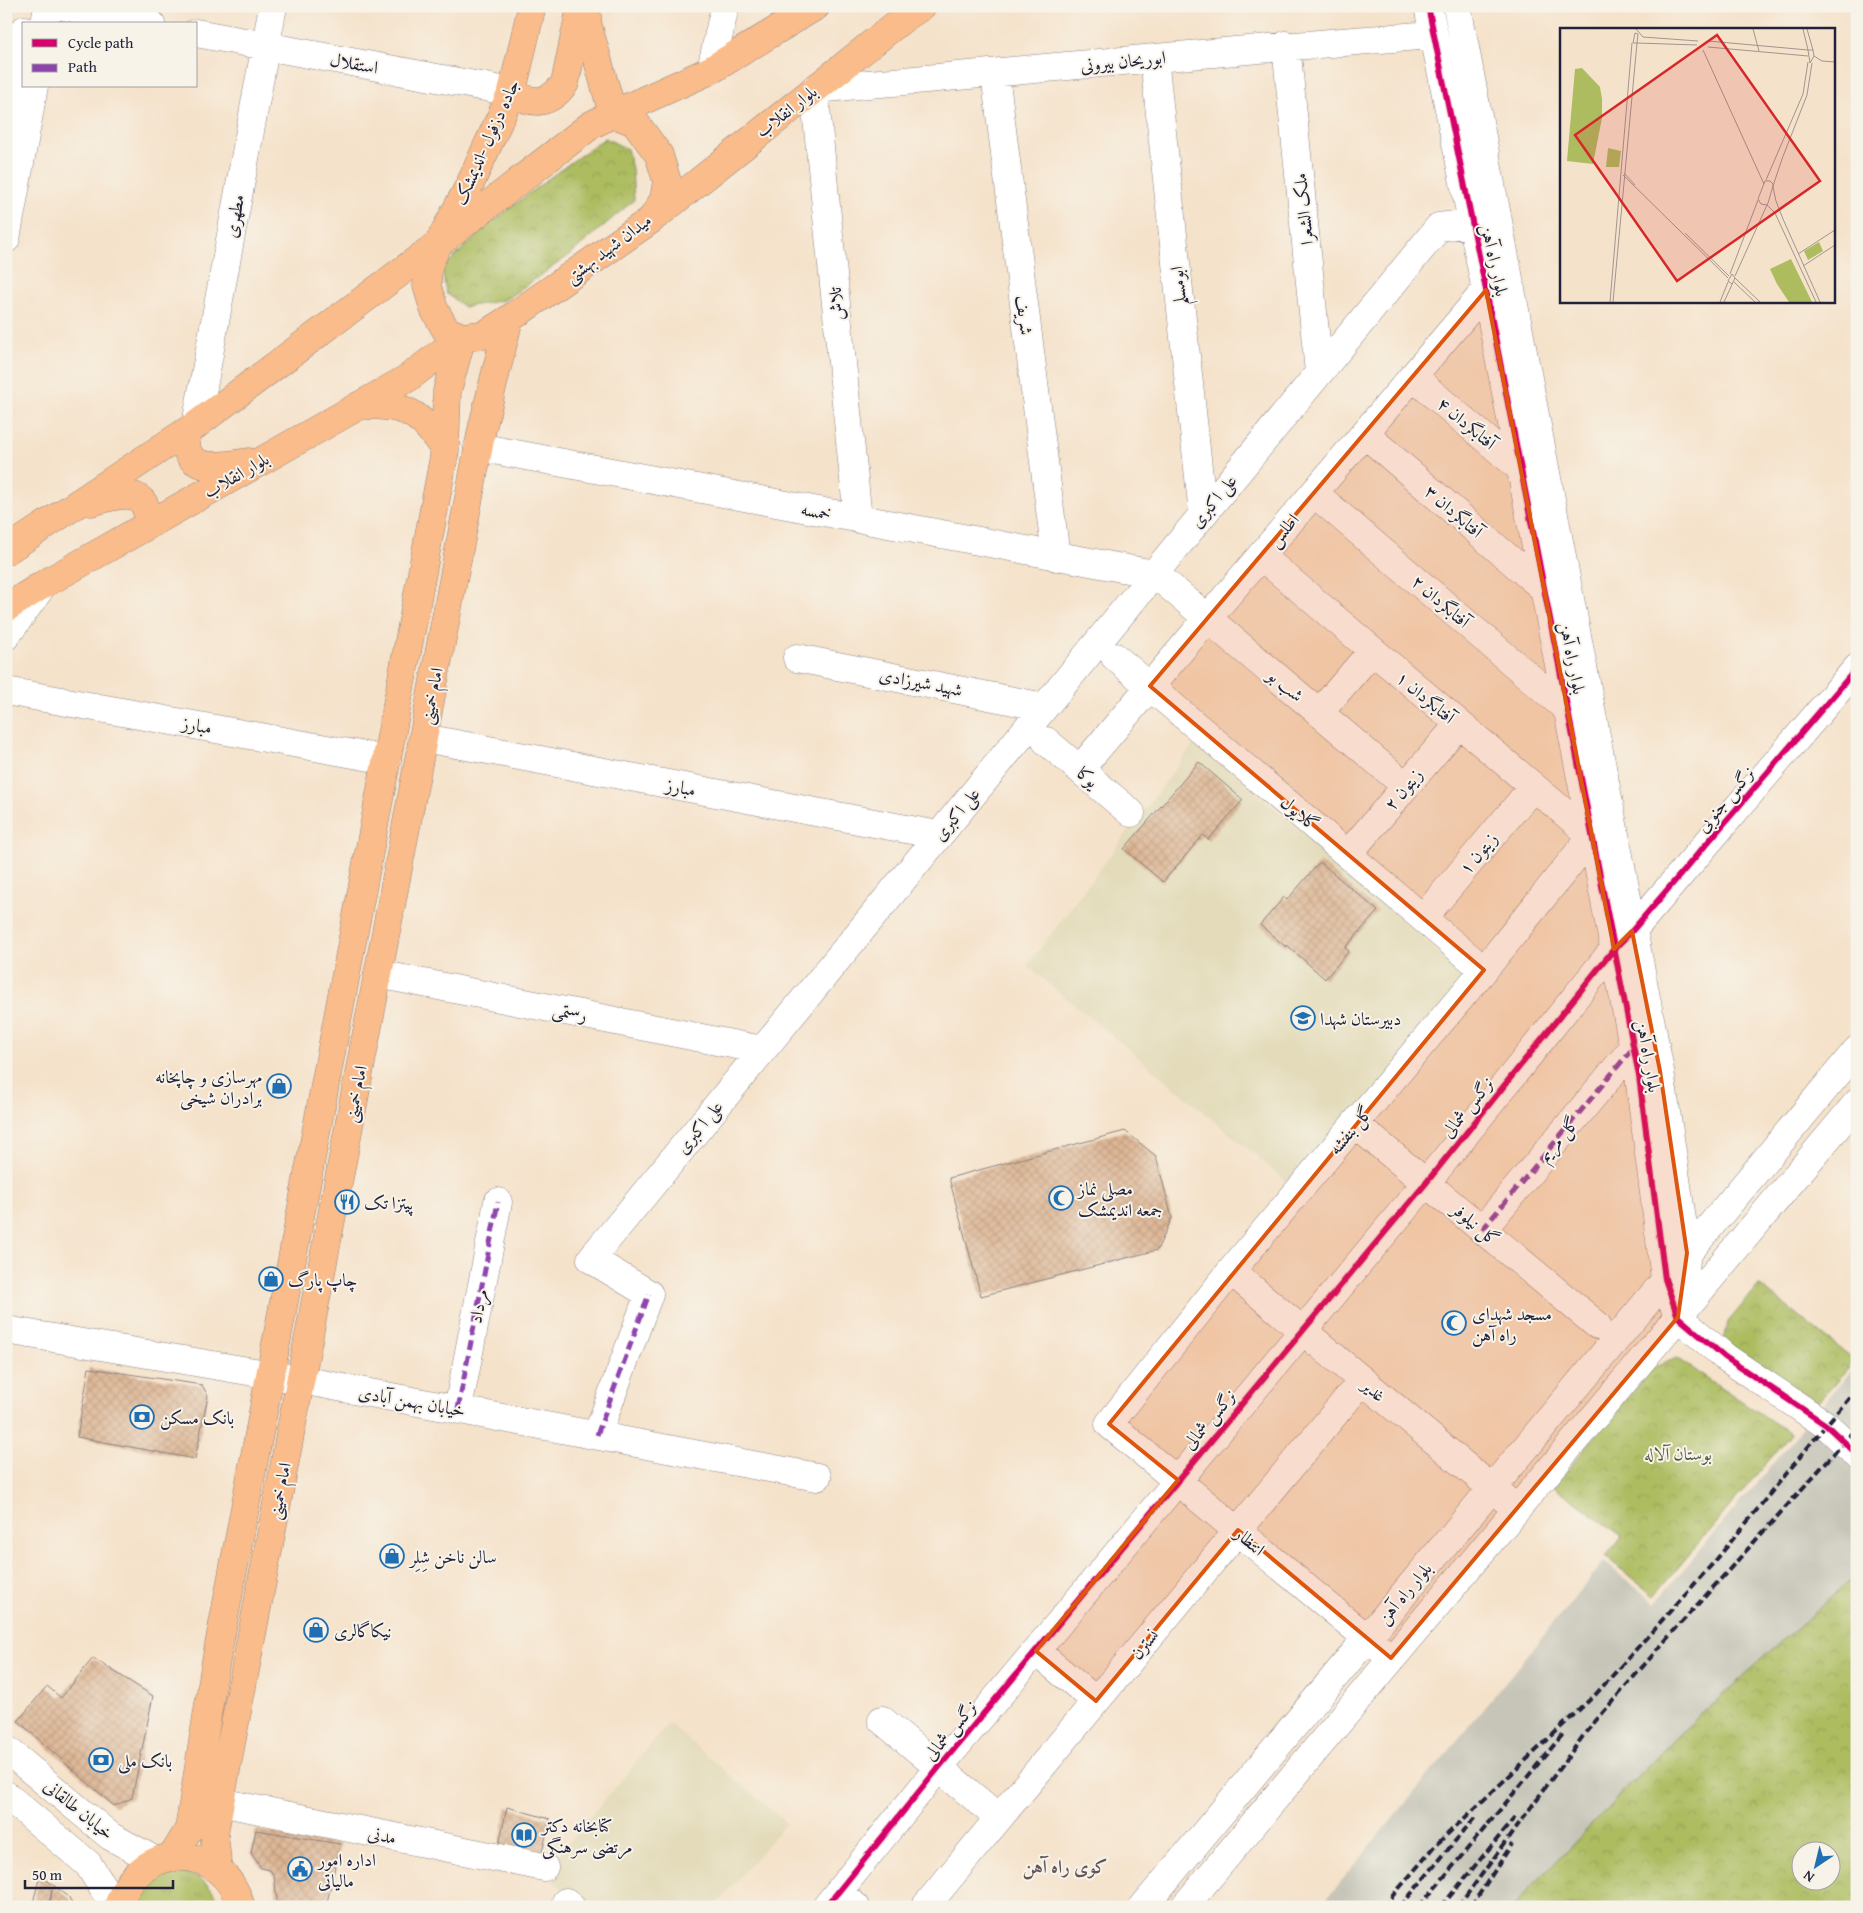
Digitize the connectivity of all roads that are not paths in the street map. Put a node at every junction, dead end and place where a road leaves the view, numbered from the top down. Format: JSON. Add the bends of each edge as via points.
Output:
{"nodes":[{"id":1,"x":28,"y":6,"type":"edge"},
{"id":2,"x":48,"y":6,"type":"edge"},
{"id":3,"x":63,"y":6,"type":"edge"},
{"id":4,"x":273,"y":6,"type":"edge"},
{"id":5,"x":532,"y":6,"type":"edge"},
{"id":6,"x":581,"y":6,"type":"edge"},
{"id":7,"x":586,"y":6,"type":"edge"},
{"id":8,"x":725,"y":6,"type":"edge"},
{"id":9,"x":816,"y":6,"type":"edge"},
{"id":10,"x":922,"y":6,"type":"edge"},
{"id":11,"x":1428,"y":6,"type":"edge"},
{"id":12,"x":1456,"y":6,"type":"edge"},
{"id":13,"x":25,"y":22,"type":"edge"},
{"id":14,"x":45,"y":22,"type":"edge"},
{"id":15,"x":141,"y":22,"type":"edge"},
{"id":16,"x":198,"y":33,"type":"edge"},
{"id":17,"x":1433,"y":35,"type":"junction"},
{"id":18,"x":22,"y":41,"type":"edge"},
{"id":19,"x":265,"y":46,"type":"junction"},
{"id":20,"x":1286,"y":46,"type":"junction"},
{"id":21,"x":1154,"y":58,"type":"junction"},
{"id":22,"x":711,"y":70,"type":"junction"},
{"id":23,"x":994,"y":74,"type":"junction"},
{"id":24,"x":34,"y":88,"type":"edge"},
{"id":25,"x":814,"y":89,"type":"junction"},
{"id":26,"x":512,"y":92,"type":"junction"},
{"id":27,"x":613,"y":114,"type":"junction"},
{"id":28,"x":6,"y":127,"type":"edge"},
{"id":29,"x":652,"y":219,"type":"junction"},
{"id":30,"x":1472,"y":223,"type":"junction"},
{"id":31,"x":6,"y":239,"type":"edge"},
{"id":32,"x":438,"y":244,"type":"junction"},
{"id":33,"x":1486,"y":290,"type":"junction"},
{"id":34,"x":509,"y":319,"type":"junction"},
{"id":35,"x":462,"y":337,"type":"junction"},
{"id":36,"x":1319,"y":372,"type":"junction"},
{"id":37,"x":1413,"y":377,"type":"junction"},
{"id":38,"x":360,"y":405,"type":"junction"},
{"id":39,"x":192,"y":428,"type":"junction"},
{"id":40,"x":1364,"y":434,"type":"junction"},
{"id":41,"x":478,"y":447,"type":"junction"},
{"id":42,"x":446,"y":451,"type":"junction"},
{"id":43,"x":262,"y":460,"type":"junction"},
{"id":44,"x":1521,"y":469,"type":"junction"},
{"id":45,"x":1314,"y":493,"type":"junction"},
{"id":46,"x":72,"y":508,"type":"junction"},
{"id":47,"x":1203,"y":514,"type":"junction"},
{"id":48,"x":858,"y":519,"type":"junction"},
{"id":49,"x":148,"y":525,"type":"junction"},
{"id":50,"x":6,"y":551,"type":"edge"},
{"id":51,"x":1261,"y":556,"type":"junction"},
{"id":52,"x":1056,"y":557,"type":"junction"},
{"id":53,"x":1160,"y":579,"type":"junction"},
{"id":54,"x":44,"y":584,"type":"junction"},
{"id":55,"x":1544,"y":588,"type":"junction"},
{"id":56,"x":6,"y":608,"type":"edge"},
{"id":57,"x":1208,"y":618,"type":"junction"},
{"id":58,"x":6,"y":636,"type":"edge"},
{"id":59,"x":1372,"y":651,"type":"junction"},
{"id":60,"x":1115,"y":657,"type":"dead end"},
{"id":61,"x":797,"y":658,"type":"dead end"},
{"id":62,"x":1857,"y":668,"type":"edge"},
{"id":63,"x":1150,"y":686,"type":"junction"},
{"id":64,"x":6,"y":690,"type":"edge"},
{"id":65,"x":1044,"y":706,"type":"junction"},
{"id":66,"x":1568,"y":710,"type":"junction"},
{"id":67,"x":1319,"y":713,"type":"junction"},
{"id":68,"x":1459,"y":724,"type":"junction"},
{"id":69,"x":424,"y":738,"type":"junction"},
{"id":70,"x":1046,"y":741,"type":"dead end"},
{"id":71,"x":387,"y":760,"type":"junction"},
{"id":72,"x":1080,"y":769,"type":"junction"},
{"id":73,"x":1406,"y":786,"type":"junction"},
{"id":74,"x":1534,"y":787,"type":"junction"},
{"id":75,"x":1130,"y":813,"type":"dead end"},
{"id":76,"x":938,"y":835,"type":"junction"},
{"id":77,"x":1592,"y":836,"type":"junction"},
{"id":78,"x":1348,"y":854,"type":"junction"},
{"id":79,"x":1423,"y":918,"type":"junction"},
{"id":80,"x":1623,"y":940,"type":"junction"},
{"id":81,"x":1484,"y":970,"type":"junction"},
{"id":82,"x":378,"y":974,"type":"junction"},
{"id":83,"x":1633,"y":1048,"type":"junction"},
{"id":84,"x":762,"y":1050,"type":"junction"},
{"id":85,"x":1857,"y":1050,"type":"edge"},
{"id":86,"x":1857,"y":1103,"type":"edge"},
{"id":87,"x":1355,"y":1124,"type":"junction"},
{"id":88,"x":1426,"y":1182,"type":"junction"},
{"id":89,"x":498,"y":1202,"type":"dead end"},
{"id":90,"x":1482,"y":1230,"type":"junction"},
{"id":91,"x":1687,"y":1253,"type":"junction"},
{"id":92,"x":1231,"y":1272,"type":"junction"},
{"id":93,"x":1665,"y":1279,"type":"junction"},
{"id":94,"x":1678,"y":1317,"type":"junction"},
{"id":95,"x":1597,"y":1325,"type":"dead end"},
{"id":96,"x":6,"y":1330,"type":"edge"},
{"id":97,"x":1302,"y":1331,"type":"junction"},
{"id":98,"x":270,"y":1376,"type":"junction"},
{"id":99,"x":300,"y":1380,"type":"junction"},
{"id":100,"x":1362,"y":1381,"type":"junction"},
{"id":101,"x":458,"y":1409,"type":"junction"},
{"id":102,"x":1109,"y":1424,"type":"joint"},
{"id":103,"x":596,"y":1435,"type":"junction"},
{"id":104,"x":1857,"y":1454,"type":"edge"},
{"id":105,"x":817,"y":1477,"type":"dead end"},
{"id":106,"x":1178,"y":1480,"type":"junction"},
{"id":107,"x":1492,"y":1488,"type":"junction"},
{"id":108,"x":1516,"y":1509,"type":"junction"},
{"id":109,"x":1238,"y":1530,"type":"junction"},
{"id":110,"x":1367,"y":1638,"type":"junction"},
{"id":111,"x":1036,"y":1651,"type":"junction"},
{"id":112,"x":1391,"y":1658,"type":"junction"},
{"id":113,"x":1096,"y":1701,"type":"junction"},
{"id":114,"x":882,"y":1720,"type":"dead end"},
{"id":115,"x":6,"y":1749,"type":"edge"},
{"id":116,"x":939,"y":1767,"type":"junction"},
{"id":117,"x":6,"y":1795,"type":"edge"},
{"id":118,"x":220,"y":1802,"type":"junction"},
{"id":119,"x":999,"y":1818,"type":"junction"},
{"id":120,"x":1197,"y":1842,"type":"junction"},
{"id":121,"x":164,"y":1859,"type":"junction"},
{"id":122,"x":1221,"y":1862,"type":"junction"},
{"id":123,"x":544,"y":1868,"type":"dead end"},
{"id":124,"x":218,"y":1870,"type":"junction"},
{"id":125,"x":840,"y":1902,"type":"edge"},
{"id":126,"x":117,"y":1907,"type":"edge"},
{"id":127,"x":242,"y":1907,"type":"edge"},
{"id":128,"x":926,"y":1907,"type":"edge"},
{"id":129,"x":1142,"y":1907,"type":"edge"},
{"id":130,"x":1184,"y":1907,"type":"edge"}],
"edges":[{"from":1,"to":13,"type":"street"},
{"from":2,"to":14,"type":"street"},
{"from":3,"to":15,"type":"street"},
{"from":4,"to":19,"type":"street","name":"مطهری"},
{"from":5,"to":26,"type":"main road","name":"جاده دزفول -اندیمشک"},
{"from":6,"to":26,"type":"main road","via":[[565,83],[559,92],[541,101],[530,101]]},
{"from":7,"to":27,"type":"main road","via":[[588,26]]},
{"from":8,"to":22,"type":"street"},
{"from":9,"to":22,"type":"main road"},
{"from":10,"to":25,"type":"main road","name":"بلوار انقلاب"},
{"from":11,"to":17,"type":"street","name":"بلوار راه آهن"},
{"from":12,"to":80,"type":"street","name":"بلوار راه آهن"},
{"from":16,"to":19,"type":"street","name":"استقلال"},
{"from":17,"to":20,"type":"street","name":"ابوریحان بیرونی"},
{"from":17,"to":30,"type":"street","name":"بلوار راه آهن"},
{"from":18,"to":28,"type":"street"},
{"from":19,"to":26,"type":"street","name":"استقلال"},
{"from":19,"to":39,"type":"street","name":"مطهری"},
{"from":20,"to":21,"type":"street","name":"ابوریحان بیرونی"},
{"from":20,"to":36,"type":"street","name":"ملک الشعرا"},
{"from":21,"to":23,"type":"street","name":"ابوریحان بیرونی"},
{"from":21,"to":47,"type":"street","name":"ابومسلم"},
{"from":22,"to":27,"type":"main road"},
{"from":23,"to":25,"type":"street","name":"ابوریحان بیرونی"},
{"from":23,"to":52,"type":"street","name":"شریف"},
{"from":24,"to":31,"type":"street"},
{"from":25,"to":29,"type":"main road","name":"بلوار انقلاب"},
{"from":25,"to":48,"type":"street","name":"تلاش"},
{"from":26,"to":32,"type":"main road","name":"جاده دزفول -اندیمشک","via":[[470,184]]},
{"from":27,"to":29,"type":"main road","name":"میدان شهید بهشتی","via":[[635,122],[659,155],[667,181],[664,199]]},
{"from":27,"to":32,"type":"main road","via":[[592,125]]},
{"from":29,"to":34,"type":"main road","name":"میدان شهید بهشتی"},
{"from":30,"to":33,"type":"street","name":"بلوار راه آهن"},
{"from":30,"to":36,"type":"street","name":"علی اکبری","via":[[1439,227]]},
{"from":32,"to":35,"type":"main road","via":[[428,266],[427,286],[434,309],[446,330]]},
{"from":32,"to":39,"type":"main road"},
{"from":33,"to":37,"type":"street","name":"اطلس"},
{"from":33,"to":44,"type":"street","name":"بلوار راه آهن"},
{"from":34,"to":35,"type":"main road","name":"میدان شهید بهشتی","via":[[484,335]]},
{"from":34,"to":41,"type":"main road","name":"امام خمینی"},
{"from":35,"to":38,"type":"main road","name":"بلوار انقلاب","via":[[408,378]]},
{"from":35,"to":42,"type":"main road","name":"امام خمینی","via":[[447,391]]},
{"from":36,"to":47,"type":"street","name":"علی اکبری"},
{"from":37,"to":40,"type":"street","name":"اطلس"},
{"from":37,"to":44,"type":"street","name":"آفتابگردان ۴"},
{"from":38,"to":42,"type":"main road","via":[[386,404],[411,412],[432,428]]},
{"from":38,"to":43,"type":"main road","name":"بلوار انقلاب"},
{"from":39,"to":43,"type":"main road","via":[[186,440],[187,448],[198,462],[206,466]]},
{"from":39,"to":46,"type":"main road"},
{"from":40,"to":45,"type":"street","name":"اطلس"},
{"from":40,"to":55,"type":"street","name":"آفتابگردان ۳"},
{"from":41,"to":48,"type":"street","name":"خمسه"},
{"from":41,"to":69,"type":"main road","name":"امام خمینی"},
{"from":42,"to":71,"type":"main road","name":"امام خمینی"},
{"from":43,"to":49,"type":"main road","name":"بلوار انقلاب"},
{"from":44,"to":55,"type":"street","name":"بلوار راه آهن"},
{"from":45,"to":51,"type":"street","name":"اطلس"},
{"from":45,"to":66,"type":"street","name":"آفتابگردان ۲"},
{"from":46,"to":49,"type":"main road","via":[[121,493],[129,494],[142,502]]},
{"from":46,"to":50,"type":"main road"},
{"from":47,"to":53,"type":"street","name":"علی اکبری"},
{"from":48,"to":52,"type":"street","name":"خمسه"},
{"from":49,"to":54,"type":"main road","name":"بلوار انقلاب"},
{"from":51,"to":57,"type":"street","name":"اطلس"},
{"from":51,"to":59,"type":"street","name":"آفتابگردان ۱"},
{"from":52,"to":53,"type":"street","name":"خمسه"},
{"from":53,"to":57,"type":"street","name":"شب بو"},
{"from":53,"to":65,"type":"street","name":"علی اکبری"},
{"from":54,"to":56,"type":"main road","name":"بلوار انقلاب"},
{"from":54,"to":58,"type":"street"},
{"from":55,"to":66,"type":"street","name":"بلوار راه آهن"},
{"from":57,"to":63,"type":"street","name":"اطلس"},
{"from":57,"to":67,"type":"street","name":"شب بو"},
{"from":59,"to":67,"type":"street"},
{"from":59,"to":68,"type":"street","name":"آفتابگردان ۱"},
{"from":60,"to":63,"type":"street","name":"گلایول"},
{"from":61,"to":65,"type":"street","name":"شهید شیرزادی"},
{"from":62,"to":80,"type":"street","name":"نرگس جنوبی"},
{"from":63,"to":72,"type":"street","name":"اطلس"},
{"from":63,"to":78,"type":"street","name":"گلایول"},
{"from":64,"to":71,"type":"street","name":"مبارز"},
{"from":65,"to":76,"type":"street","name":"علی اکبری"},
{"from":66,"to":77,"type":"street","name":"بلوار راه آهن"},
{"from":67,"to":73,"type":"street","name":"شب بو"},
{"from":68,"to":73,"type":"street","name":"زیتون ۲"},
{"from":68,"to":74,"type":"street","name":"آفتابگردان ۱"},
{"from":69,"to":76,"type":"street","name":"مبارز"},
{"from":69,"to":82,"type":"main road","name":"امام خمینی"},
{"from":70,"to":72,"type":"street","name":"یوکا"},
{"from":71,"to":98,"type":"main road","name":"امام خمینی"},
{"from":72,"to":75,"type":"street","name":"یوکا"},
{"from":73,"to":78,"type":"street","name":"زیتون ۲"},
{"from":74,"to":77,"type":"street","name":"آفتابگردان ۱"},
{"from":74,"to":79,"type":"street","name":"زیتون ۱"},
{"from":76,"to":84,"type":"street","name":"علی اکبری"},
{"from":77,"to":80,"type":"street","name":"بلوار راه آهن"},
{"from":77,"to":81,"type":"street","name":"گل بنفشه"},
{"from":78,"to":79,"type":"street","name":"گلایول"},
{"from":79,"to":81,"type":"street","name":"گلایول"},
{"from":80,"to":83,"type":"street","name":"بلوار راه آهن"},
{"from":80,"to":88,"type":"street","name":"نرگس شمالی"},
{"from":80,"to":91,"type":"street","name":"بلوار راه آهن","via":[[1660,1071]]},
{"from":81,"to":87,"type":"street","name":"گل بنفشه"},
{"from":82,"to":84,"type":"street","name":"رستمی"},
{"from":82,"to":99,"type":"main road","name":"امام خمینی"},
{"from":83,"to":90,"type":"street","name":"گل مریم"},
{"from":83,"to":93,"type":"street","name":"بلوار راه آهن"},
{"from":84,"to":103,"type":"street","name":"علی اکبری","via":[[591,1259],[650,1294]]},
{"from":85,"to":91,"type":"street","name":"بلوار راه آهن"},
{"from":86,"to":94,"type":"street","name":"بلوار راه آهن"},
{"from":87,"to":88,"type":"street","name":"گل نیلوفر"},
{"from":87,"to":92,"type":"street","name":"گل بنفشه"},
{"from":88,"to":90,"type":"street","name":"گل نیلوفر"},
{"from":88,"to":97,"type":"street","name":"نرگس شمالی"},
{"from":89,"to":101,"type":"street","name":"مرداد"},
{"from":90,"to":95,"type":"street","name":"گل نیلوفر"},
{"from":91,"to":93,"type":"street","name":"بلوار راه آهن"},
{"from":91,"to":94,"type":"street","name":"بلوار راه آهن"},
{"from":92,"to":97,"type":"street","name":"غدیر"},
{"from":92,"to":102,"type":"street","name":"گل بنفشه"},
{"from":93,"to":94,"type":"street","name":"بلوار راه آهن"},
{"from":93,"to":107,"type":"street","name":"بلوار راه آهن"},
{"from":94,"to":104,"type":"street","via":[[1725,1357],[1826,1424]]},
{"from":94,"to":108,"type":"street","name":"بلوار راه آهن"},
{"from":96,"to":98,"type":"street","name":"خیابان بهمن آبادی"},
{"from":97,"to":100,"type":"street","name":"غدیر"},
{"from":97,"to":106,"type":"street","name":"نرگس شمالی"},
{"from":98,"to":99,"type":"street","name":"خیابان بهمن آبادی"},
{"from":98,"to":121,"type":"main road","name":"امام خمینی","via":[[215,1666],[189,1828]]},
{"from":99,"to":101,"type":"street","name":"خیابان بهمن آبادی"},
{"from":99,"to":118,"type":"main road","name":"امام خمینی"},
{"from":100,"to":107,"type":"street","name":"غدیر"},
{"from":100,"to":109,"type":"street","name":"نسترن"},
{"from":101,"to":103,"type":"street","name":"خیابان بهمن آبادی"},
{"from":102,"to":106,"type":"street","name":"انتظار"},
{"from":103,"to":105,"type":"street","name":"خیابان بهمن آبادی"},
{"from":106,"to":109,"type":"street","name":"انتظار"},
{"from":106,"to":111,"type":"street","name":"نرگس شمالی"},
{"from":107,"to":108,"type":"street","name":"غدیر"},
{"from":107,"to":110,"type":"street","name":"بلوار راه آهن"},
{"from":108,"to":112,"type":"street","name":"بلوار راه آهن"},
{"from":109,"to":110,"type":"street","name":"انتظار"},
{"from":109,"to":113,"type":"street","name":"نسترن"},
{"from":110,"to":112,"type":"street","name":"انتظار"},
{"from":110,"to":120,"type":"street","name":"بلوار راه آهن"},
{"from":111,"to":113,"type":"street"},
{"from":111,"to":116,"type":"street","name":"نرگس شمالی"},
{"from":112,"to":122,"type":"street","name":"بلوار راه آهن"},
{"from":113,"to":119,"type":"street","name":"نسترن"},
{"from":114,"to":116,"type":"street"},
{"from":115,"to":121,"type":"street","name":"خیابان طالقانی","via":[[110,1836]]},
{"from":116,"to":119,"type":"street"},
{"from":116,"to":125,"type":"street","name":"نرگس شمالی"},
{"from":117,"to":126,"type":"street","name":"خیابان طالقانی","via":[[88,1864]]},
{"from":118,"to":123,"type":"street","name":"مدنی"},
{"from":118,"to":124,"type":"main road","name":"امام خمینی","via":[[214,1834]]},
{"from":119,"to":128,"type":"street","name":"نسترن"},
{"from":120,"to":122,"type":"street"},
{"from":120,"to":129,"type":"street","name":"بلوار راه آهن"},
{"from":121,"to":124,"type":"main road","via":[[188,1857],[204,1861]]},
{"from":121,"to":126,"type":"main road","via":[[142,1869],[130,1881]]},
{"from":122,"to":130,"type":"street","name":"بلوار راه آهن"},
{"from":124,"to":127,"type":"main road","via":[[230,1881]]}]}
